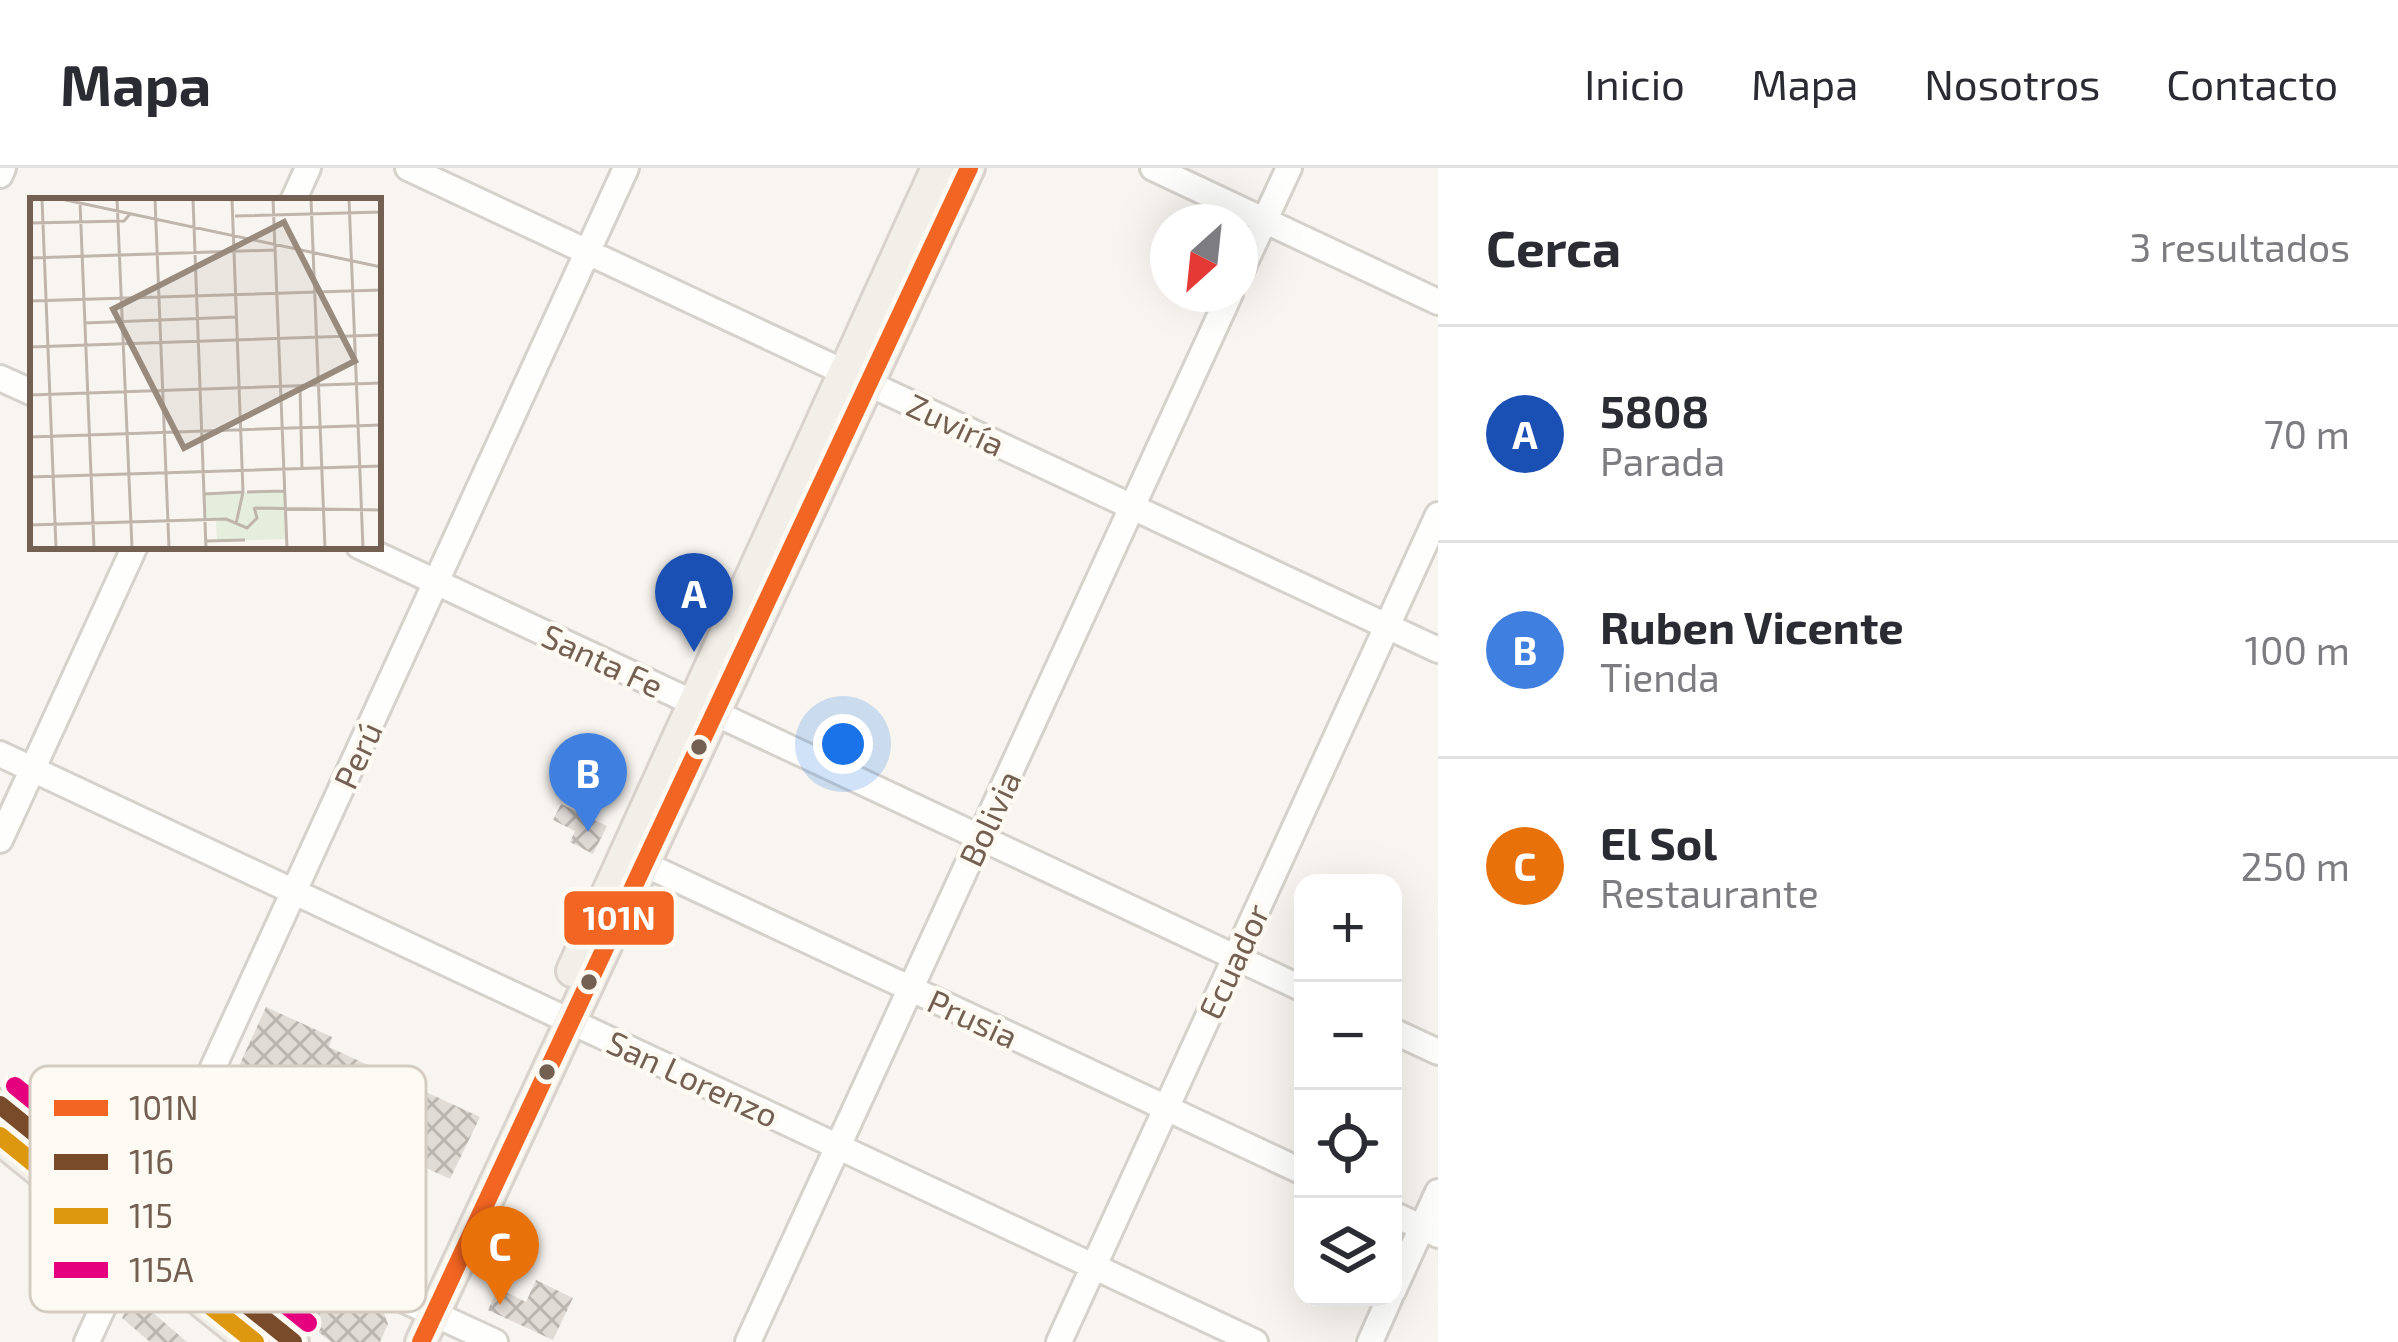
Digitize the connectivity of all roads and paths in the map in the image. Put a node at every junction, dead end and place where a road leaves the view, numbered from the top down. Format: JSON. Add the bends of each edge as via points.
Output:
{"nodes":[{"id":1,"x":308,"y":168,"type":"edge"},
{"id":2,"x":408,"y":168,"type":"edge"},
{"id":3,"x":626,"y":168,"type":"edge"},
{"id":4,"x":938,"y":168,"type":"edge"},
{"id":5,"x":969,"y":168,"type":"edge"},
{"id":6,"x":1153,"y":168,"type":"edge"},
{"id":7,"x":1288,"y":168,"type":"edge"},
{"id":8,"x":461,"y":179,"type":"edge"},
{"id":9,"x":294,"y":198,"type":"edge"},
{"id":10,"x":1264,"y":220,"type":"junction"},
{"id":11,"x":1258,"y":233,"type":"edge"},
{"id":12,"x":588,"y":252,"type":"junction"},
{"id":13,"x":1438,"y":302,"type":"edge"},
{"id":14,"x":1223,"y":312,"type":"edge"},
{"id":15,"x":856,"y":377,"type":"junction"},
{"id":16,"x":0,"y":378,"type":"edge"},
{"id":17,"x":30,"y":392,"type":"edge"},
{"id":18,"x":1132,"y":507,"type":"junction"},
{"id":19,"x":1438,"y":515,"type":"edge"},
{"id":20,"x":134,"y":549,"type":"edge"},
{"id":21,"x":365,"y":549,"type":"edge"},
{"id":22,"x":436,"y":582,"type":"junction"},
{"id":23,"x":1387,"y":626,"type":"junction"},
{"id":24,"x":1438,"y":650,"type":"edge"},
{"id":25,"x":704,"y":708,"type":"junction"},
{"id":26,"x":0,"y":754,"type":"edge"},
{"id":27,"x":33,"y":769,"type":"junction"},
{"id":28,"x":980,"y":837,"type":"junction"},
{"id":29,"x":0,"y":840,"type":"edge"},
{"id":30,"x":644,"y":865,"type":"junction"},
{"id":31,"x":295,"y":892,"type":"junction"},
{"id":32,"x":1235,"y":958,"type":"junction"},
{"id":33,"x":1294,"y":985,"type":"edge"},
{"id":34,"x":910,"y":989,"type":"junction"},
{"id":35,"x":561,"y":1017,"type":"junction"},
{"id":36,"x":1402,"y":1035,"type":"edge"},
{"id":37,"x":1438,"y":1052,"type":"edge"},
{"id":38,"x":215,"y":1066,"type":"edge"},
{"id":39,"x":0,"y":1105,"type":"edge"},
{"id":40,"x":1166,"y":1108,"type":"junction"},
{"id":41,"x":12,"y":1132,"type":"edge"},
{"id":42,"x":838,"y":1146,"type":"junction"},
{"id":43,"x":1294,"y":1168,"type":"edge"},
{"id":44,"x":1438,"y":1192,"type":"edge"},
{"id":45,"x":1402,"y":1218,"type":"edge"},
{"id":46,"x":1430,"y":1232,"type":"edge"},
{"id":47,"x":1094,"y":1266,"type":"junction"},
{"id":48,"x":1402,"y":1278,"type":"edge"},
{"id":49,"x":1386,"y":1306,"type":"edge"},
{"id":50,"x":427,"y":1310,"type":"junction"},
{"id":51,"x":101,"y":1312,"type":"edge"},
{"id":52,"x":220,"y":1312,"type":"edge"},
{"id":53,"x":250,"y":1312,"type":"edge"},
{"id":54,"x":425,"y":1312,"type":"edge"},
{"id":55,"x":87,"y":1342,"type":"edge"},
{"id":56,"x":252,"y":1342,"type":"edge"},
{"id":57,"x":293,"y":1342,"type":"edge"},
{"id":58,"x":402,"y":1342,"type":"edge"},
{"id":59,"x":421,"y":1342,"type":"edge"},
{"id":60,"x":495,"y":1342,"type":"edge"},
{"id":61,"x":748,"y":1342,"type":"edge"},
{"id":62,"x":1059,"y":1342,"type":"edge"},
{"id":63,"x":1255,"y":1342,"type":"edge"},
{"id":64,"x":1370,"y":1342,"type":"edge"}],
"edges":[{"from":1,"to":9,"type":"street"},
{"from":2,"to":8,"type":"street","name":"Zuviría"},
{"from":3,"to":12,"type":"street","name":"Perú"},
{"from":4,"to":15,"type":"main road"},
{"from":5,"to":15,"type":"main road"},
{"from":6,"to":10,"type":"street"},
{"from":7,"to":10,"type":"street"},
{"from":8,"to":12,"type":"street","name":"Zuviría"},
{"from":10,"to":11,"type":"street"},
{"from":10,"to":13,"type":"street"},
{"from":12,"to":15,"type":"street","name":"Zuviría"},
{"from":12,"to":22,"type":"street","name":"Perú"},
{"from":14,"to":18,"type":"street","name":"Bolivia"},
{"from":15,"to":18,"type":"street","name":"Zuviría"},
{"from":15,"to":25,"type":"main road"},
{"from":16,"to":17,"type":"street"},
{"from":18,"to":23,"type":"street","name":"Zuviría"},
{"from":18,"to":28,"type":"street","name":"Bolivia"},
{"from":19,"to":23,"type":"street","name":"Ecuador"},
{"from":20,"to":27,"type":"street"},
{"from":21,"to":22,"type":"street","name":"Santa Fe"},
{"from":22,"to":25,"type":"street","name":"Santa Fe"},
{"from":22,"to":31,"type":"street","name":"Perú"},
{"from":23,"to":24,"type":"street","name":"Zuviría"},
{"from":23,"to":32,"type":"street","name":"Ecuador"},
{"from":25,"to":28,"type":"street","name":"Santa Fe"},
{"from":25,"to":30,"type":"main road"},
{"from":25,"to":35,"type":"main road"},
{"from":26,"to":27,"type":"street","name":"San Lorenzo"},
{"from":27,"to":29,"type":"street"},
{"from":27,"to":31,"type":"street","name":"San Lorenzo"},
{"from":28,"to":32,"type":"street","name":"Santa Fe"},
{"from":28,"to":34,"type":"street","name":"Bolivia"},
{"from":30,"to":34,"type":"street","name":"Prusia"},
{"from":30,"to":35,"type":"main road"},
{"from":31,"to":35,"type":"street","name":"San Lorenzo"},
{"from":31,"to":38,"type":"street","name":"Perú"},
{"from":32,"to":33,"type":"street","name":"Santa Fe"},
{"from":32,"to":40,"type":"street","name":"Ecuador"},
{"from":34,"to":40,"type":"street","name":"Prusia"},
{"from":34,"to":42,"type":"street","name":"Bolivia"},
{"from":35,"to":42,"type":"street","name":"San Lorenzo"},
{"from":35,"to":50,"type":"main road"},
{"from":36,"to":37,"type":"street"},
{"from":39,"to":41,"type":"main road"},
{"from":40,"to":43,"type":"street","name":"Prusia"},
{"from":40,"to":47,"type":"street","name":"Ecuador"},
{"from":42,"to":47,"type":"street","name":"San Lorenzo"},
{"from":42,"to":61,"type":"street","name":"Bolivia"},
{"from":44,"to":46,"type":"street"},
{"from":45,"to":46,"type":"street"},
{"from":46,"to":48,"type":"street"},
{"from":47,"to":62,"type":"street","name":"Ecuador"},
{"from":47,"to":63,"type":"street","name":"San Lorenzo"},
{"from":49,"to":64,"type":"street"},
{"from":50,"to":59,"type":"main road"},
{"from":50,"to":60,"type":"street"},
{"from":51,"to":55,"type":"street","name":"Perú"},
{"from":52,"to":56,"type":"main road"},
{"from":53,"to":57,"type":"main road"},
{"from":54,"to":58,"type":"main road"}]}
